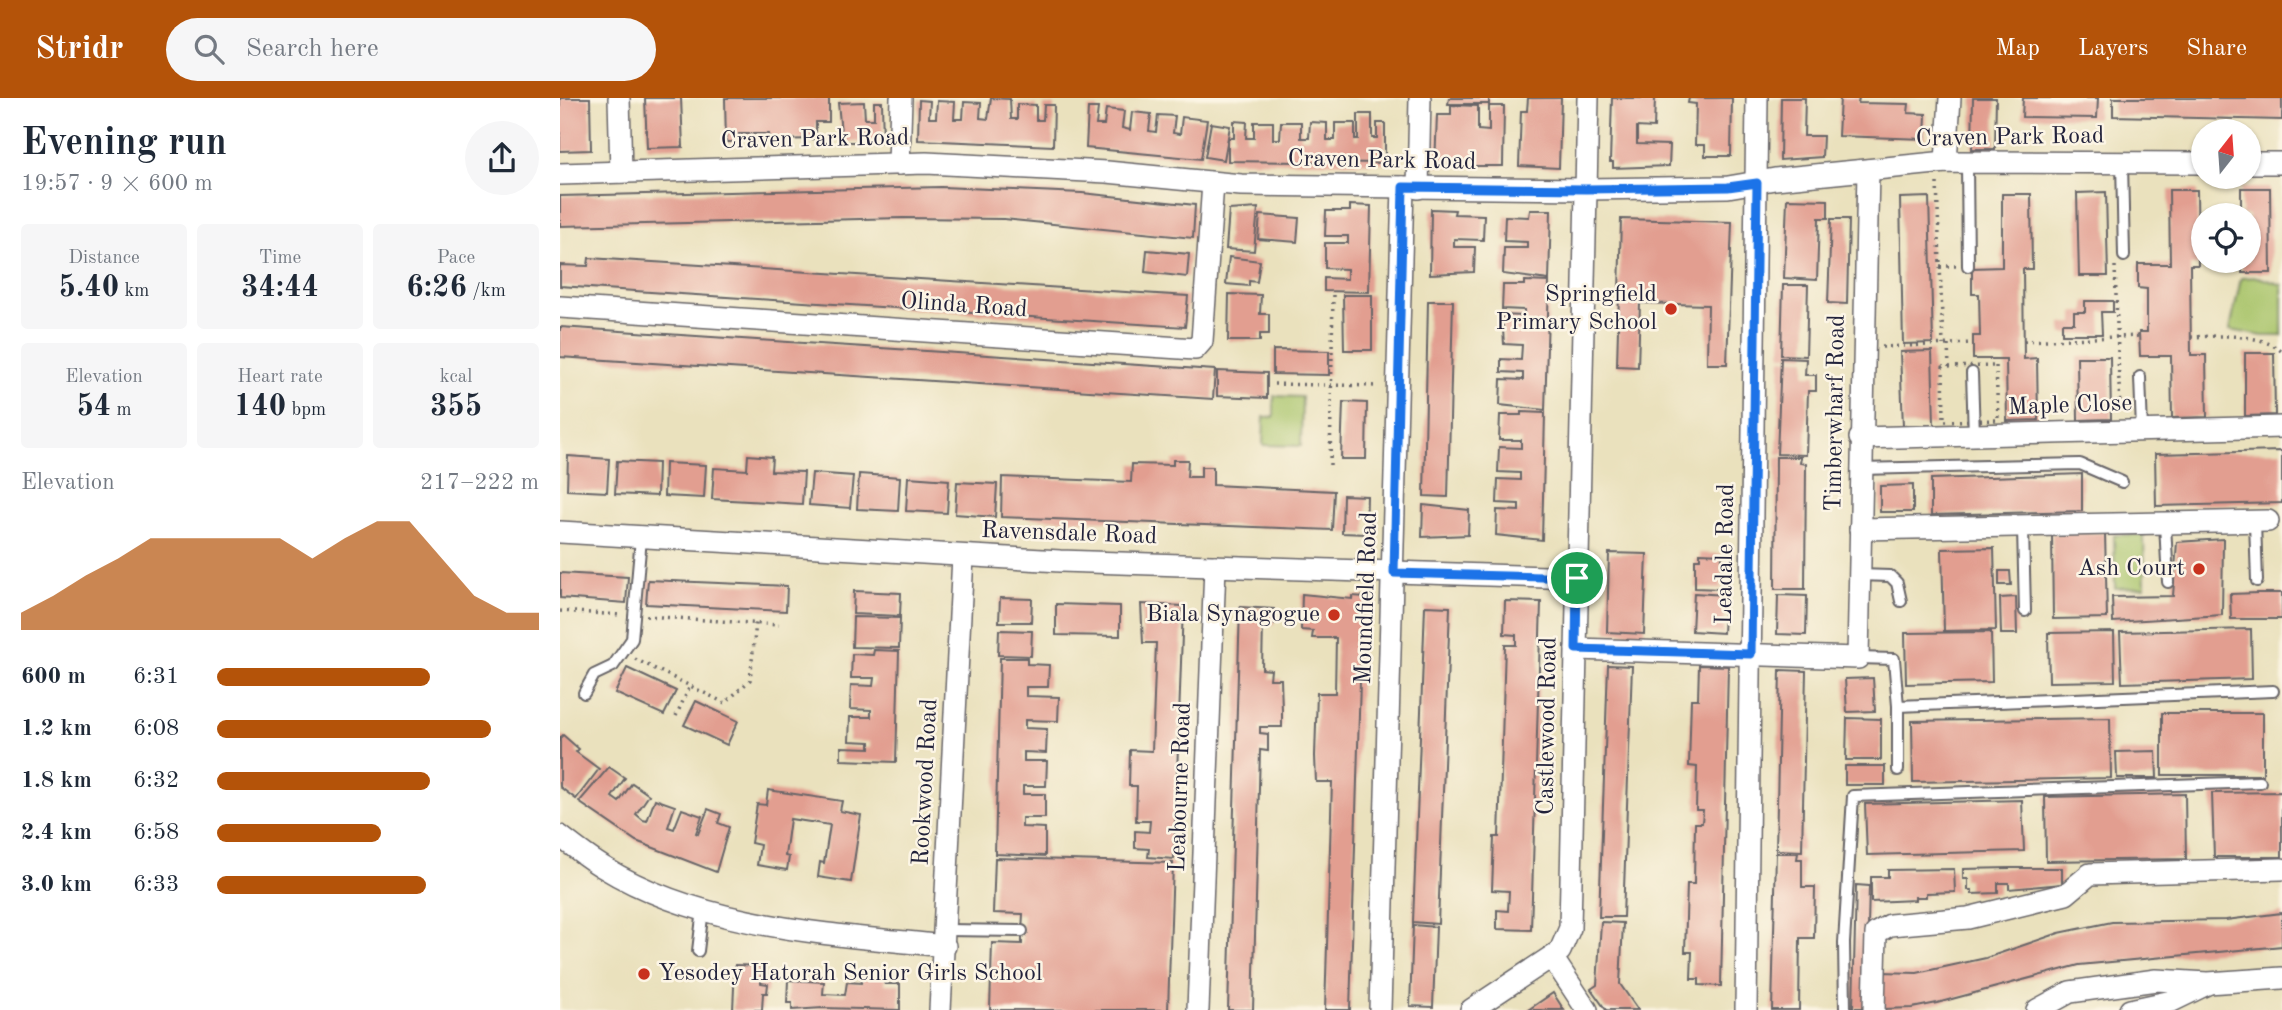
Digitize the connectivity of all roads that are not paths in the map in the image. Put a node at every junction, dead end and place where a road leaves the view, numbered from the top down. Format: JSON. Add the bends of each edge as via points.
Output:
{"nodes":[{"id":1,"x":619,"y":98,"type":"edge"},
{"id":2,"x":901,"y":98,"type":"edge"},
{"id":3,"x":1420,"y":98,"type":"edge"},
{"id":4,"x":1588,"y":98,"type":"edge"},
{"id":5,"x":1757,"y":98,"type":"edge"},
{"id":6,"x":1950,"y":98,"type":"edge"},
{"id":7,"x":2122,"y":162,"type":"junction"},
{"id":8,"x":1957,"y":163,"type":"junction"},
{"id":9,"x":2191,"y":163,"type":"edge"},
{"id":10,"x":2261,"y":163,"type":"edge"},
{"id":11,"x":2282,"y":163,"type":"edge"},
{"id":12,"x":899,"y":164,"type":"junction"},
{"id":13,"x":1868,"y":170,"type":"junction"},
{"id":14,"x":621,"y":172,"type":"junction"},
{"id":15,"x":560,"y":174,"type":"edge"},
{"id":16,"x":1213,"y":183,"type":"junction"},
{"id":17,"x":1757,"y":183,"type":"junction"},
{"id":18,"x":1410,"y":187,"type":"junction"},
{"id":19,"x":1586,"y":189,"type":"junction"},
{"id":20,"x":2124,"y":256,"type":"road end"},
{"id":21,"x":1968,"y":266,"type":"dead end"},
{"id":22,"x":560,"y":306,"type":"edge"},
{"id":23,"x":1972,"y":373,"type":"dead end"},
{"id":24,"x":2140,"y":377,"type":"dead end"},
{"id":25,"x":2282,"y":427,"type":"edge"},
{"id":26,"x":2142,"y":430,"type":"junction"},
{"id":27,"x":1974,"y":435,"type":"junction"},
{"id":28,"x":1860,"y":438,"type":"junction"},
{"id":29,"x":1860,"y":470,"type":"junction"},
{"id":30,"x":2122,"y":482,"type":"dead end"},
{"id":31,"x":2261,"y":522,"type":"joint"},
{"id":32,"x":2165,"y":524,"type":"junction"},
{"id":33,"x":2023,"y":528,"type":"junction"},
{"id":34,"x":1860,"y":529,"type":"junction"},
{"id":35,"x":560,"y":532,"type":"edge"},
{"id":36,"x":641,"y":538,"type":"junction"},
{"id":37,"x":963,"y":556,"type":"junction"},
{"id":38,"x":1215,"y":566,"type":"junction"},
{"id":39,"x":1394,"y":573,"type":"junction"},
{"id":40,"x":1859,"y":575,"type":"junction"},
{"id":41,"x":1577,"y":578,"type":"junction"},
{"id":42,"x":2257,"y":581,"type":"dead end"},
{"id":43,"x":2168,"y":582,"type":"dead end"},
{"id":44,"x":1901,"y":601,"type":"dead end"},
{"id":45,"x":2025,"y":611,"type":"dead end"},
{"id":46,"x":1576,"y":649,"type":"junction"},
{"id":47,"x":1751,"y":654,"type":"junction"},
{"id":48,"x":1858,"y":658,"type":"junction"},
{"id":49,"x":2273,"y":691,"type":"dead end"},
{"id":50,"x":584,"y":693,"type":"dead end"},
{"id":51,"x":1898,"y":706,"type":"junction"},
{"id":52,"x":1898,"y":770,"type":"dead end"},
{"id":53,"x":2260,"y":782,"type":"dead end"},
{"id":54,"x":560,"y":836,"type":"edge"},
{"id":55,"x":2282,"y":869,"type":"edge"},
{"id":56,"x":703,"y":909,"type":"junction"},
{"id":57,"x":1022,"y":931,"type":"dead end"},
{"id":58,"x":945,"y":938,"type":"junction"},
{"id":59,"x":698,"y":951,"type":"dead end"},
{"id":60,"x":1552,"y":957,"type":"junction"},
{"id":61,"x":2282,"y":978,"type":"edge"},
{"id":62,"x":2208,"y":983,"type":"junction"},
{"id":63,"x":940,"y":1010,"type":"edge"},
{"id":64,"x":1198,"y":1010,"type":"edge"},
{"id":65,"x":1380,"y":1010,"type":"edge"},
{"id":66,"x":1471,"y":1010,"type":"edge"},
{"id":67,"x":1587,"y":1010,"type":"edge"},
{"id":68,"x":1746,"y":1010,"type":"edge"},
{"id":69,"x":1845,"y":1010,"type":"edge"},
{"id":70,"x":1874,"y":1010,"type":"edge"},
{"id":71,"x":2037,"y":1010,"type":"edge"},
{"id":72,"x":2130,"y":1010,"type":"edge"}],
"edges":[{"from":1,"to":14,"type":"street"},
{"from":2,"to":12,"type":"street"},
{"from":3,"to":18,"type":"street","name":"Moundfield Road"},
{"from":4,"to":19,"type":"street","name":"Castlewood Road"},
{"from":5,"to":17,"type":"street","name":"Leadale Road"},
{"from":6,"to":8,"type":"street"},
{"from":7,"to":8,"type":"street","name":"Craven Park Road"},
{"from":7,"to":9,"type":"street","name":"Craven Park Road"},
{"from":7,"to":20,"type":"lane"},
{"from":8,"to":13,"type":"street","name":"Craven Park Road"},
{"from":8,"to":21,"type":"lane"},
{"from":10,"to":11,"type":"street"},
{"from":12,"to":14,"type":"street","name":"Craven Park Road"},
{"from":12,"to":16,"type":"street","name":"Craven Park Road","via":[[1107,172]]},
{"from":13,"to":17,"type":"street","name":"Craven Park Road"},
{"from":13,"to":28,"type":"street","name":"Timberwharf Road"},
{"from":14,"to":15,"type":"street","name":"Craven Park Road"},
{"from":16,"to":18,"type":"street","name":"Craven Park Road"},
{"from":16,"to":22,"type":"street","name":"Olinda Road","via":[[1202,341],[1195,349]]},
{"from":17,"to":19,"type":"street","name":"Craven Park Road"},
{"from":17,"to":47,"type":"street","name":"Leadale Road"},
{"from":18,"to":19,"type":"street","name":"Craven Park Road"},
{"from":18,"to":39,"type":"street","name":"Moundfield Road","via":[[1398,386]]},
{"from":19,"to":41,"type":"street","name":"Castlewood Road"},
{"from":23,"to":27,"type":"lane"},
{"from":24,"to":26,"type":"lane"},
{"from":25,"to":26,"type":"street","name":"Maple Close"},
{"from":26,"to":27,"type":"street","name":"Maple Close"},
{"from":27,"to":28,"type":"street","name":"Maple Close"},
{"from":28,"to":29,"type":"street","name":"Timberwharf Road"},
{"from":29,"to":30,"type":"lane","via":[[2080,464]]},
{"from":29,"to":34,"type":"street","name":"Timberwharf Road"},
{"from":31,"to":32,"type":"street"},
{"from":31,"to":42,"type":"lane"},
{"from":32,"to":33,"type":"street"},
{"from":32,"to":43,"type":"lane"},
{"from":33,"to":34,"type":"street"},
{"from":33,"to":45,"type":"lane"},
{"from":34,"to":40,"type":"street","name":"Timberwharf Road"},
{"from":35,"to":36,"type":"street","name":"Ravensdale Road"},
{"from":36,"to":37,"type":"street","name":"Ravensdale Road"},
{"from":36,"to":50,"type":"lane","via":[[632,639],[613,666],[594,675]]},
{"from":37,"to":38,"type":"street","name":"Ravensdale Road"},
{"from":37,"to":58,"type":"street","name":"Rookwood Road"},
{"from":38,"to":39,"type":"street","name":"Ravensdale Road"},
{"from":38,"to":64,"type":"street","name":"Leabourne Road"},
{"from":39,"to":41,"type":"street","name":"Ravensdale Road"},
{"from":39,"to":65,"type":"street","name":"Moundfield Road"},
{"from":40,"to":44,"type":"lane","via":[[1890,576],[1897,583]]},
{"from":40,"to":48,"type":"street","name":"Timberwharf Road"},
{"from":41,"to":46,"type":"street","name":"Castlewood Road"},
{"from":46,"to":47,"type":"street"},
{"from":46,"to":60,"type":"street","name":"Castlewood Road","via":[[1570,928]]},
{"from":47,"to":48,"type":"street"},
{"from":47,"to":68,"type":"street","name":"Leadale Road"},
{"from":48,"to":51,"type":"lane","via":[[1894,659]]},
{"from":49,"to":51,"type":"lane"},
{"from":51,"to":52,"type":"lane"},
{"from":53,"to":69,"type":"lane","via":[[1853,796],[1844,943]]},
{"from":54,"to":56,"type":"street","via":[[604,868],[652,892]]},
{"from":55,"to":70,"type":"street","via":[[2090,874],[2066,894],[1968,918],[1890,925],[1876,933]]},
{"from":56,"to":58,"type":"street","via":[[822,933]]},
{"from":56,"to":59,"type":"lane"},
{"from":57,"to":58,"type":"lane"},
{"from":58,"to":63,"type":"street","name":"Rookwood Road"},
{"from":60,"to":66,"type":"street","name":"Castlewood Road"},
{"from":60,"to":67,"type":"street"},
{"from":61,"to":62,"type":"street"},
{"from":62,"to":71,"type":"street","via":[[2156,980],[2070,992]]},
{"from":62,"to":72,"type":"street","via":[[2172,1000]]}]}
